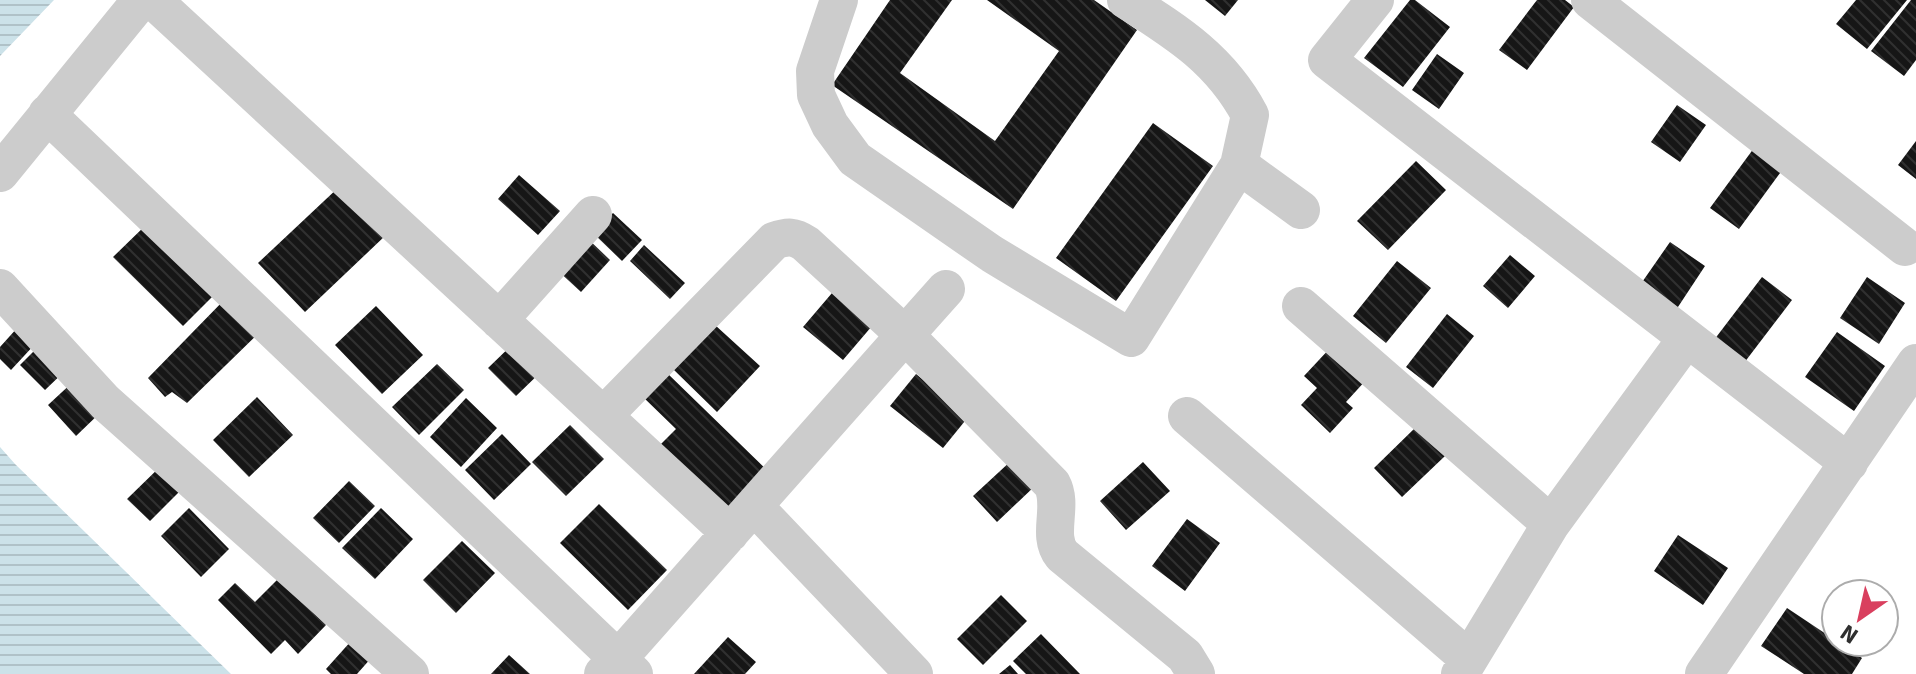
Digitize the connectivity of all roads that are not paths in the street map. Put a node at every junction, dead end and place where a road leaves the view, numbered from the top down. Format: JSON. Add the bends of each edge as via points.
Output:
{"nodes":[{"id":1,"x":141,"y":0,"type":"edge"},
{"id":2,"x":153,"y":0,"type":"edge"},
{"id":3,"x":839,"y":0,"type":"edge"},
{"id":4,"x":1126,"y":0,"type":"edge"},
{"id":5,"x":1375,"y":0,"type":"edge"},
{"id":6,"x":1590,"y":0,"type":"edge"},
{"id":7,"x":47,"y":114,"type":"junction"},
{"id":8,"x":1239,"y":165,"type":"junction"},
{"id":9,"x":0,"y":173,"type":"edge"},
{"id":10,"x":1301,"y":210,"type":"dead end"},
{"id":11,"x":593,"y":215,"type":"dead end"},
{"id":12,"x":1912,"y":247,"type":"edge"},
{"id":13,"x":0,"y":288,"type":"edge"},
{"id":14,"x":946,"y":289,"type":"dead end"},
{"id":15,"x":1301,"y":306,"type":"dead end"},
{"id":16,"x":499,"y":320,"type":"junction"},
{"id":17,"x":905,"y":335,"type":"junction"},
{"id":18,"x":1687,"y":338,"type":"junction"},
{"id":19,"x":1916,"y":363,"type":"edge"},
{"id":20,"x":603,"y":416,"type":"junction"},
{"id":21,"x":1187,"y":416,"type":"dead end"},
{"id":22,"x":1849,"y":463,"type":"junction"},
{"id":23,"x":742,"y":520,"type":"junction"},
{"id":24,"x":1551,"y":524,"type":"junction"},
{"id":25,"x":1465,"y":666,"type":"edge"},
{"id":26,"x":619,"y":669,"type":"edge"},
{"id":27,"x":410,"y":674,"type":"edge"},
{"id":28,"x":914,"y":674,"type":"edge"},
{"id":29,"x":1196,"y":674,"type":"edge"},
{"id":30,"x":1704,"y":674,"type":"edge"}],
"edges":[{"from":1,"to":7,"type":"street"},
{"from":2,"to":16,"type":"street"},
{"from":3,"to":8,"type":"street","via":[[815,71],[816,95],[855,159],[992,254],[1131,338]]},
{"from":4,"to":8,"type":"street","via":[[1176,32],[1233,84],[1250,115]]},
{"from":5,"to":18,"type":"street","via":[[1327,60]]},
{"from":6,"to":12,"type":"street"},
{"from":7,"to":9,"type":"street"},
{"from":7,"to":26,"type":"street"},
{"from":8,"to":10,"type":"street"},
{"from":11,"to":16,"type":"street"},
{"from":13,"to":27,"type":"street","via":[[105,402]]},
{"from":14,"to":17,"type":"street"},
{"from":15,"to":24,"type":"street"},
{"from":16,"to":20,"type":"street"},
{"from":17,"to":20,"type":"street","via":[[806,244],[785,237],[774,241]]},
{"from":17,"to":23,"type":"street"},
{"from":17,"to":29,"type":"street","via":[[1052,484],[1057,498],[1055,537],[1062,555],[1185,656]]},
{"from":18,"to":22,"type":"street"},
{"from":18,"to":24,"type":"street"},
{"from":19,"to":22,"type":"street"},
{"from":20,"to":23,"type":"street"},
{"from":21,"to":25,"type":"street"},
{"from":22,"to":30,"type":"street"},
{"from":23,"to":26,"type":"street"},
{"from":23,"to":28,"type":"street"},
{"from":24,"to":25,"type":"street"}]}
